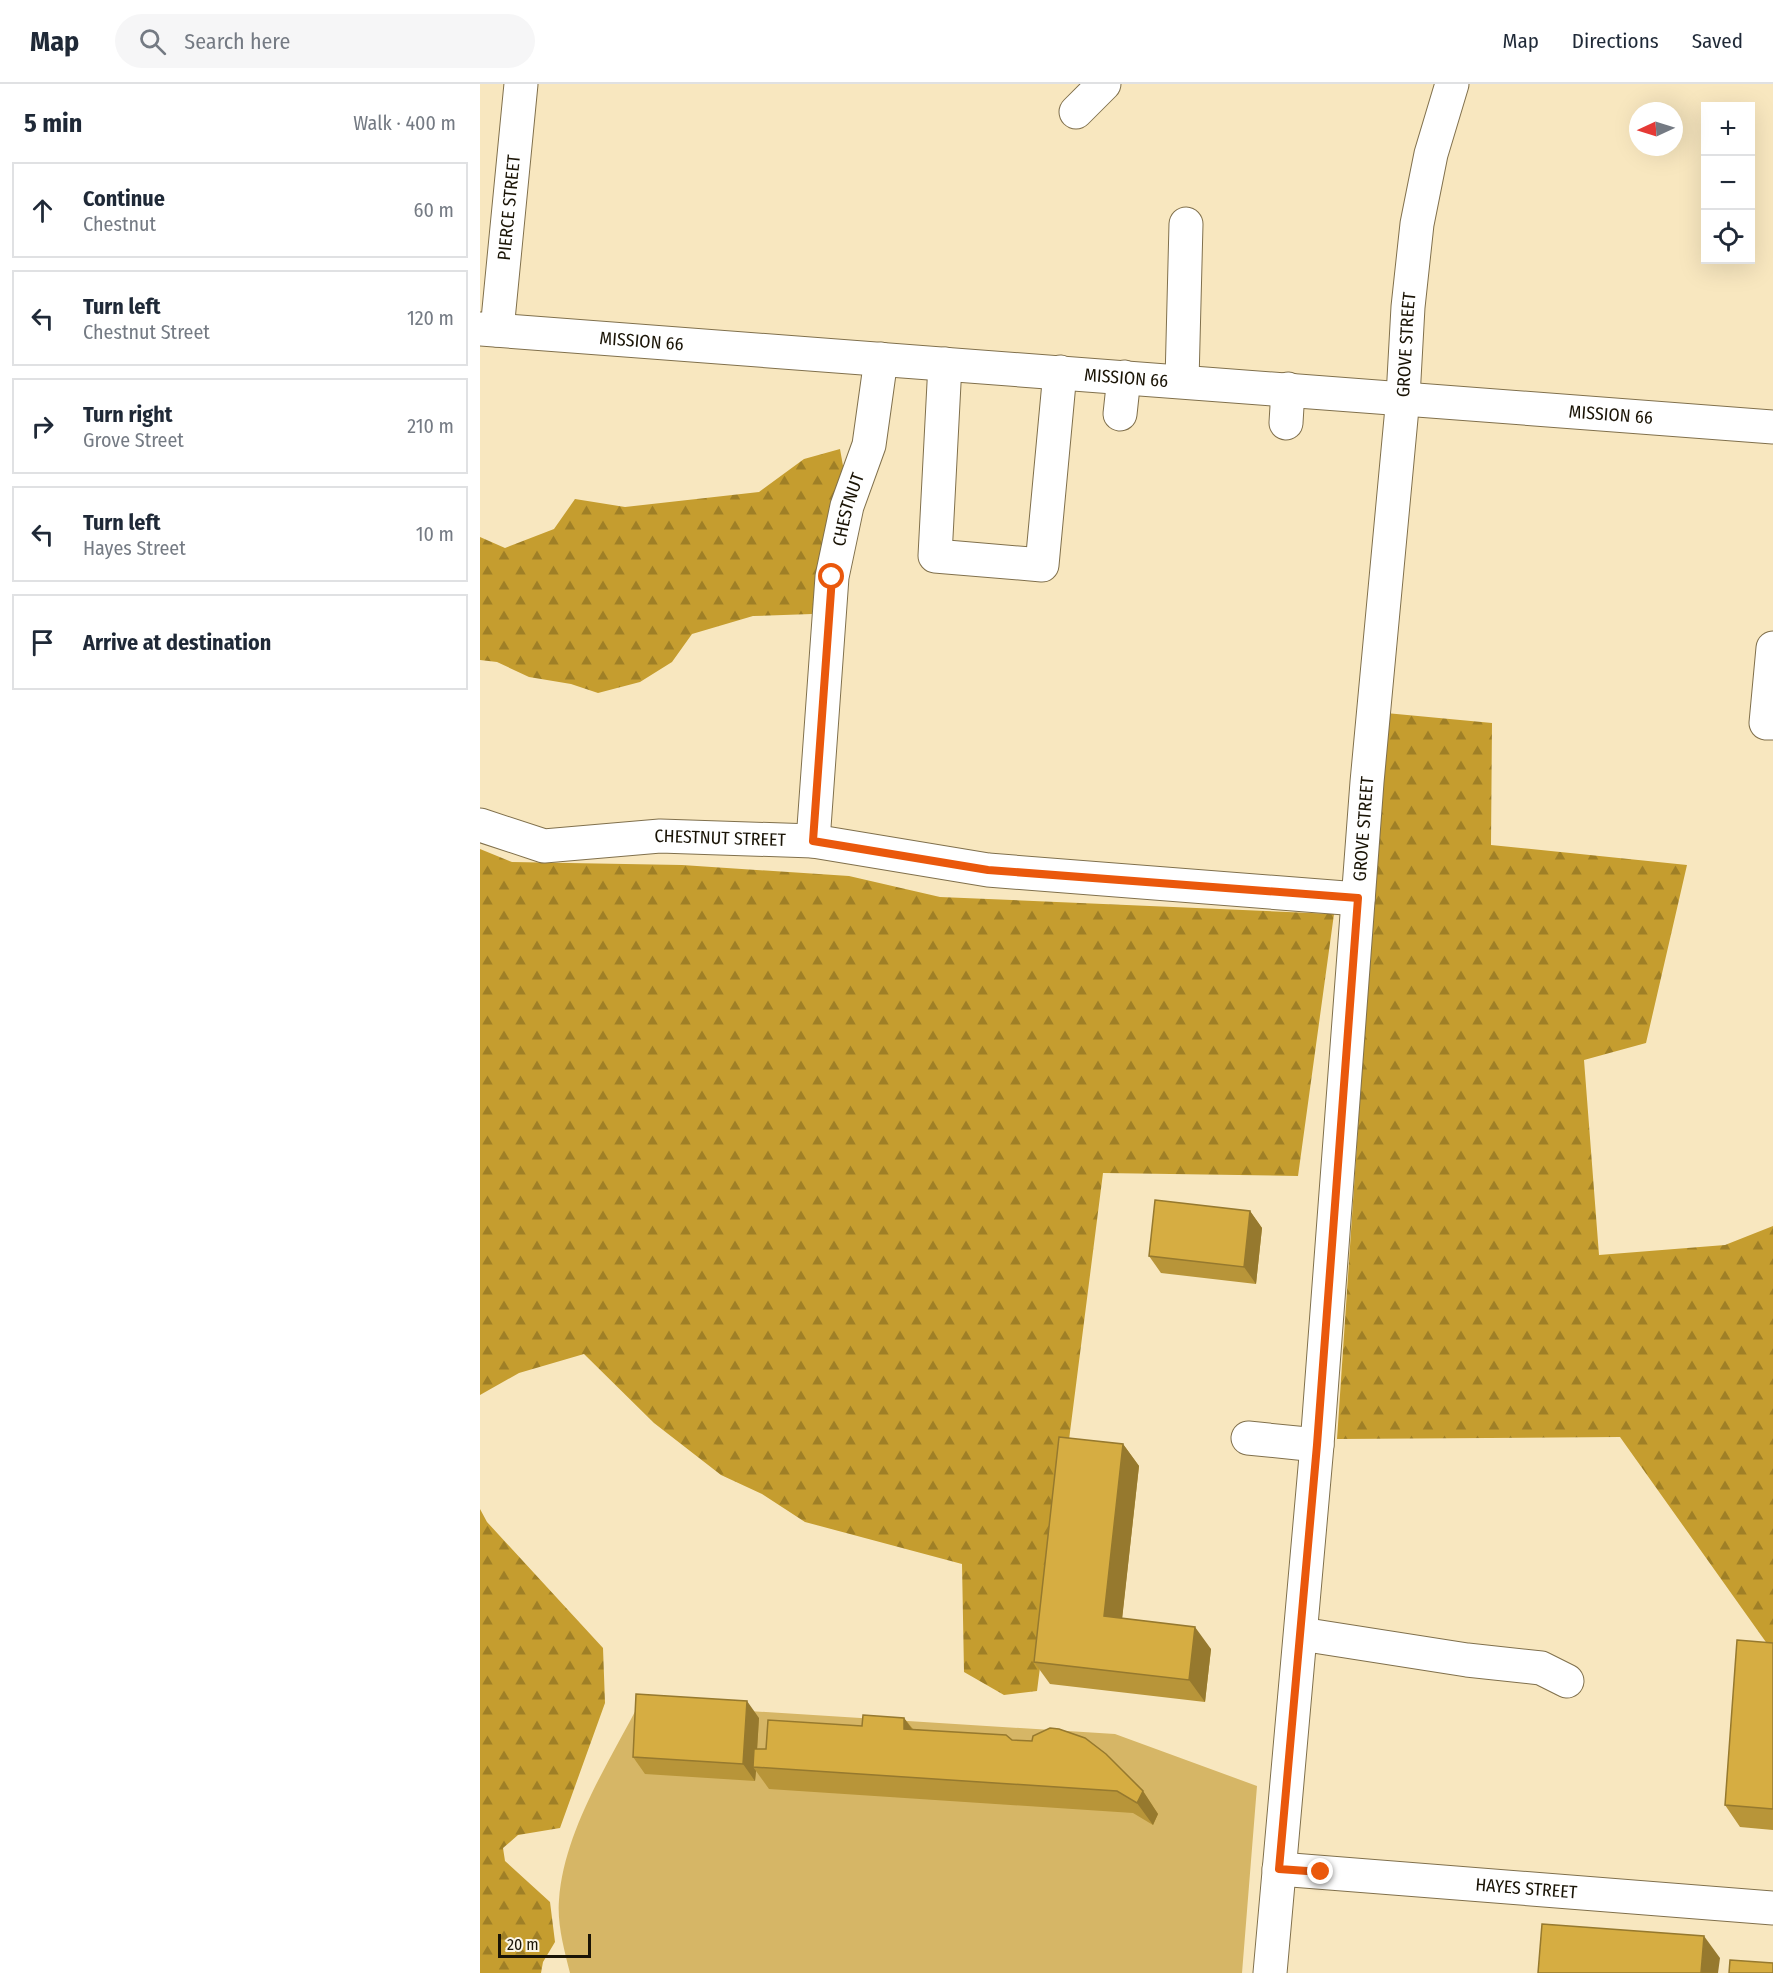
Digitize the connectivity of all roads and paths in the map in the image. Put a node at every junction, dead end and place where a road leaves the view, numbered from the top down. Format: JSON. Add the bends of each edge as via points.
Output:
{"nodes":[{"id":1,"x":521,"y":84,"type":"edge"},
{"id":2,"x":1104,"y":84,"type":"edge"},
{"id":3,"x":1452,"y":84,"type":"edge"},
{"id":4,"x":1076,"y":112,"type":"dead end"},
{"id":5,"x":1186,"y":224,"type":"dead end"},
{"id":6,"x":488,"y":329,"type":"edge"},
{"id":7,"x":881,"y":359,"type":"junction"},
{"id":8,"x":945,"y":363,"type":"junction"},
{"id":9,"x":1060,"y":372,"type":"junction"},
{"id":10,"x":1124,"y":377,"type":"junction"},
{"id":11,"x":1182,"y":381,"type":"junction"},
{"id":12,"x":1288,"y":389,"type":"junction"},
{"id":13,"x":1402,"y":397,"type":"junction"},
{"id":14,"x":1120,"y":414,"type":"dead end"},
{"id":15,"x":1286,"y":423,"type":"dead end"},
{"id":16,"x":1773,"y":427,"type":"edge"},
{"id":17,"x":1773,"y":648,"type":"edge"},
{"id":18,"x":1773,"y":723,"type":"edge"},
{"id":19,"x":480,"y":825,"type":"edge"},
{"id":20,"x":813,"y":841,"type":"junction"},
{"id":21,"x":1358,"y":898,"type":"junction"},
{"id":22,"x":1248,"y":1437,"type":"dead end"},
{"id":23,"x":1317,"y":1445,"type":"junction"},
{"id":24,"x":1301,"y":1634,"type":"junction"},
{"id":25,"x":1567,"y":1681,"type":"dead end"},
{"id":26,"x":1279,"y":1869,"type":"junction"},
{"id":27,"x":1773,"y":1908,"type":"edge"},
{"id":28,"x":1270,"y":1973,"type":"edge"}],
"edges":[{"from":1,"to":6,"type":"street","name":"PIERCE STREET"},
{"from":2,"to":4,"type":"street"},
{"from":3,"to":13,"type":"street","name":"GROVE STREET","via":[[1431,154],[1417,224]]},
{"from":5,"to":11,"type":"street"},
{"from":6,"to":7,"type":"street","name":"MISSION 66"},
{"from":7,"to":8,"type":"street","name":"MISSION 66"},
{"from":7,"to":20,"type":"street","name":"CHESTNUT","via":[[869,445],[847,506],[832,577]]},
{"from":8,"to":9,"type":"street","name":"MISSION 66"},
{"from":8,"to":9,"type":"street","via":[[935,556],[1042,565]]},
{"from":9,"to":10,"type":"street","name":"MISSION 66"},
{"from":10,"to":11,"type":"street","name":"MISSION 66"},
{"from":10,"to":14,"type":"street"},
{"from":11,"to":12,"type":"street","name":"MISSION 66"},
{"from":12,"to":13,"type":"street","name":"MISSION 66"},
{"from":12,"to":15,"type":"street"},
{"from":13,"to":16,"type":"street","name":"MISSION 66"},
{"from":13,"to":21,"type":"street","name":"GROVE STREET"},
{"from":17,"to":18,"type":"street","via":[[1766,723]]},
{"from":19,"to":20,"type":"street","name":"CHESTNUT STREET","via":[[544,846],[660,836]]},
{"from":20,"to":21,"type":"street","name":"CHESTNUT STREET","via":[[988,870]]},
{"from":21,"to":23,"type":"street","name":"GROVE STREET"},
{"from":22,"to":23,"type":"street"},
{"from":23,"to":24,"type":"street","name":"GROVE STREET"},
{"from":24,"to":25,"type":"street","via":[[1541,1668]]},
{"from":24,"to":26,"type":"street","name":"GROVE STREET"},
{"from":26,"to":27,"type":"street","name":"HAYES STREET"},
{"from":26,"to":28,"type":"street","name":"GROVE STREET"}]}
